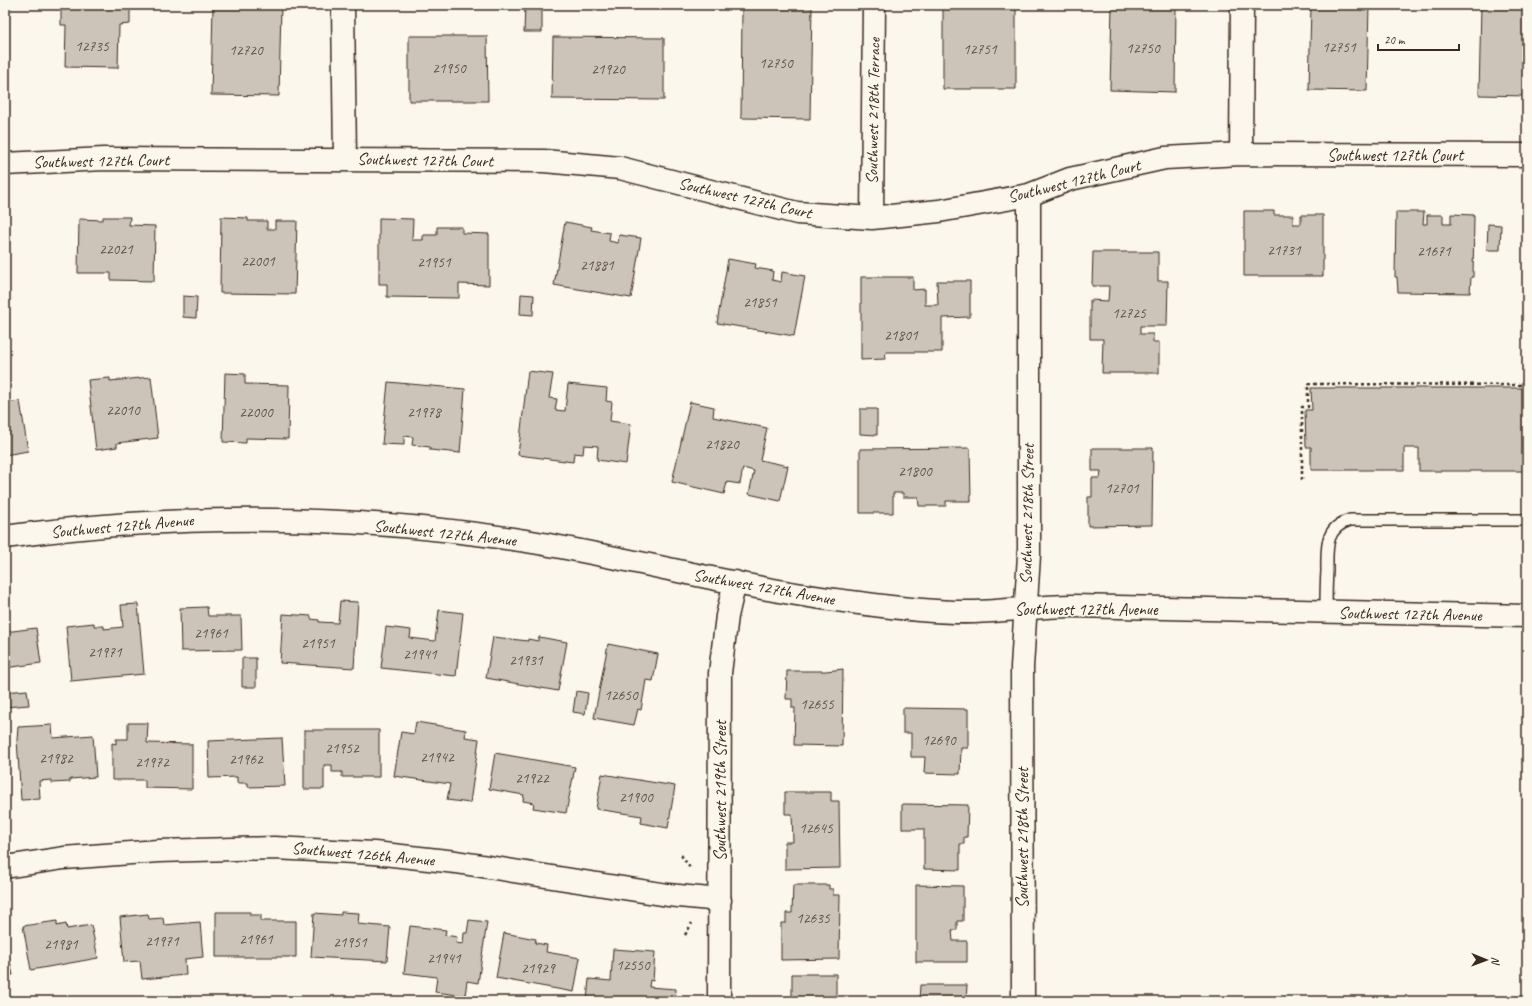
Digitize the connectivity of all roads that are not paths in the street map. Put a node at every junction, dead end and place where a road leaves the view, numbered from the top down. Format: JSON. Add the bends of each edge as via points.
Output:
{"nodes":[{"id":1,"x":343,"y":5,"type":"edge"},
{"id":2,"x":874,"y":5,"type":"edge"},
{"id":3,"x":1242,"y":5,"type":"edge"},
{"id":4,"x":1240,"y":154,"type":"junction"},
{"id":5,"x":1527,"y":155,"type":"edge"},
{"id":6,"x":345,"y":159,"type":"junction"},
{"id":7,"x":5,"y":164,"type":"edge"},
{"id":8,"x":1030,"y":195,"type":"junction"},
{"id":9,"x":872,"y":218,"type":"junction"},
{"id":10,"x":1527,"y":520,"type":"edge"},
{"id":11,"x":5,"y":537,"type":"edge"},
{"id":12,"x":735,"y":582,"type":"junction"},
{"id":13,"x":1025,"y":608,"type":"junction"},
{"id":14,"x":1326,"y":612,"type":"junction"},
{"id":15,"x":1527,"y":616,"type":"edge"},
{"id":16,"x":5,"y":867,"type":"edge"},
{"id":17,"x":720,"y":900,"type":"junction"},
{"id":18,"x":719,"y":1001,"type":"edge"},
{"id":19,"x":1023,"y":1001,"type":"edge"}],
"edges":[{"from":1,"to":6,"type":"street"},
{"from":2,"to":9,"type":"street","name":"Southwest 218th Terrace"},
{"from":3,"to":4,"type":"street"},
{"from":4,"to":5,"type":"street","name":"Southwest 127th Court"},
{"from":4,"to":8,"type":"street","name":"Southwest 127th Court","via":[[1165,158],[1070,179]]},
{"from":6,"to":7,"type":"street","name":"Southwest 127th Court","via":[[104,159]]},
{"from":6,"to":9,"type":"street","name":"Southwest 127th Court","via":[[544,161],[620,168],[797,213]]},
{"from":8,"to":9,"type":"street","name":"Southwest 127th Court","via":[[939,211]]},
{"from":8,"to":13,"type":"street","name":"Southwest 218th Street","via":[[1029,547]]},
{"from":10,"to":14,"type":"lane","via":[[1350,520],[1340,524],[1332,533],[1327,546]]},
{"from":11,"to":12,"type":"street","name":"Southwest 127th Avenue","via":[[70,529],[236,519],[376,524],[525,541]]},
{"from":12,"to":13,"type":"street","name":"Southwest 127th Avenue","via":[[791,594],[916,609],[972,612]]},
{"from":12,"to":17,"type":"street","name":"Southwest 219th Street","via":[[726,624],[720,673]]},
{"from":13,"to":14,"type":"street","name":"Southwest 127th Avenue","via":[[1067,606]]},
{"from":13,"to":19,"type":"street","name":"Southwest 218th Street","via":[[1022,667]]},
{"from":14,"to":15,"type":"street","name":"Southwest 127th Avenue"},
{"from":16,"to":17,"type":"street","name":"Southwest 126th Avenue","via":[[72,857],[158,851],[274,848],[397,855],[668,895]]},
{"from":17,"to":18,"type":"street","name":"Southwest 219th Street"}]}
